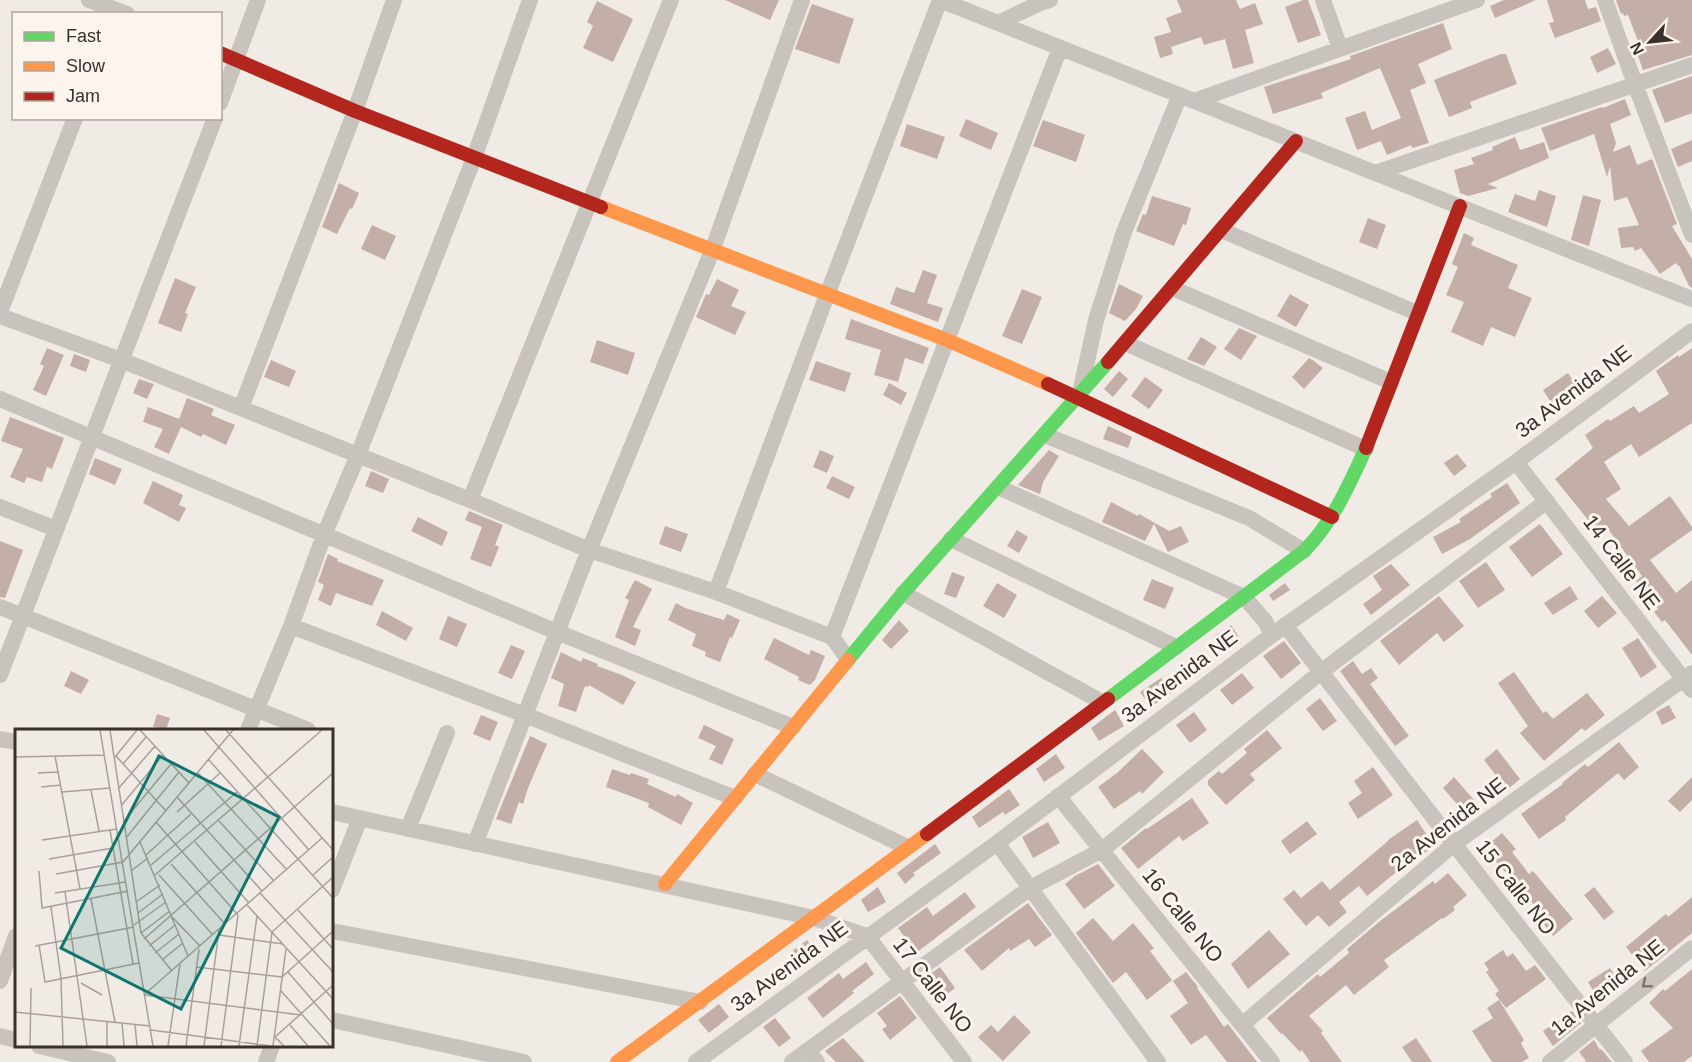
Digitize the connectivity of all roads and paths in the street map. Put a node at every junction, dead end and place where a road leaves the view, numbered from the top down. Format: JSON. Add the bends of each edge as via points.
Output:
{"nodes":[{"id":1,"x":89,"y":0,"type":"edge"},
{"id":2,"x":258,"y":0,"type":"edge"},
{"id":3,"x":394,"y":0,"type":"edge"},
{"id":4,"x":530,"y":0,"type":"edge"},
{"id":5,"x":671,"y":0,"type":"edge"},
{"id":6,"x":802,"y":0,"type":"edge"},
{"id":7,"x":940,"y":0,"type":"edge"},
{"id":8,"x":1323,"y":0,"type":"edge"},
{"id":9,"x":1477,"y":0,"type":"edge"},
{"id":10,"x":1605,"y":0,"type":"edge"},
{"id":11,"x":1041,"y":1,"type":"edge"},
{"id":12,"x":120,"y":9,"type":"edge"},
{"id":13,"x":998,"y":23,"type":"junction"},
{"id":14,"x":1060,"y":48,"type":"junction"},
{"id":15,"x":1340,"y":48,"type":"junction"},
{"id":16,"x":222,"y":54,"type":"edge"},
{"id":17,"x":237,"y":60,"type":"junction"},
{"id":18,"x":1692,"y":65,"type":"edge"},
{"id":19,"x":1635,"y":84,"type":"junction"},
{"id":20,"x":222,"y":98,"type":"edge"},
{"id":21,"x":1187,"y":98,"type":"junction"},
{"id":22,"x":355,"y":111,"type":"junction"},
{"id":23,"x":74,"y":120,"type":"edge"},
{"id":24,"x":213,"y":120,"type":"edge"},
{"id":25,"x":1296,"y":141,"type":"junction"},
{"id":26,"x":474,"y":158,"type":"junction"},
{"id":27,"x":1375,"y":173,"type":"junction"},
{"id":28,"x":590,"y":203,"type":"junction"},
{"id":29,"x":1460,"y":206,"type":"junction"},
{"id":30,"x":1221,"y":230,"type":"junction"},
{"id":31,"x":1692,"y":234,"type":"edge"},
{"id":32,"x":712,"y":251,"type":"junction"},
{"id":33,"x":1172,"y":288,"type":"junction"},
{"id":34,"x":827,"y":295,"type":"junction"},
{"id":35,"x":1692,"y":298,"type":"edge"},
{"id":36,"x":1417,"y":313,"type":"junction"},
{"id":37,"x":0,"y":314,"type":"edge"},
{"id":38,"x":1692,"y":331,"type":"edge"},
{"id":39,"x":946,"y":340,"type":"junction"},
{"id":40,"x":1125,"y":343,"type":"junction"},
{"id":41,"x":122,"y":360,"type":"junction"},
{"id":42,"x":1391,"y":382,"type":"junction"},
{"id":43,"x":1079,"y":397,"type":"junction"},
{"id":44,"x":0,"y":399,"type":"edge"},
{"id":45,"x":241,"y":408,"type":"junction"},
{"id":46,"x":1045,"y":435,"type":"junction"},
{"id":47,"x":92,"y":437,"type":"junction"},
{"id":48,"x":1366,"y":449,"type":"junction"},
{"id":49,"x":358,"y":455,"type":"junction"},
{"id":50,"x":1516,"y":462,"type":"junction"},
{"id":51,"x":998,"y":487,"type":"junction"},
{"id":52,"x":470,"y":500,"type":"junction"},
{"id":53,"x":1547,"y":501,"type":"junction"},
{"id":54,"x":0,"y":507,"type":"edge"},
{"id":55,"x":1332,"y":517,"type":"junction"},
{"id":56,"x":56,"y":529,"type":"junction"},
{"id":57,"x":324,"y":536,"type":"junction"},
{"id":58,"x":951,"y":539,"type":"junction"},
{"id":59,"x":588,"y":550,"type":"junction"},
{"id":60,"x":1304,"y":551,"type":"junction"},
{"id":61,"x":716,"y":592,"type":"junction"},
{"id":62,"x":903,"y":592,"type":"junction"},
{"id":63,"x":1244,"y":597,"type":"junction"},
{"id":64,"x":0,"y":607,"type":"edge"},
{"id":65,"x":23,"y":615,"type":"junction"},
{"id":66,"x":291,"y":626,"type":"junction"},
{"id":67,"x":1279,"y":630,"type":"junction"},
{"id":68,"x":557,"y":632,"type":"junction"},
{"id":69,"x":832,"y":637,"type":"junction"},
{"id":70,"x":1176,"y":647,"type":"junction"},
{"id":71,"x":848,"y":659,"type":"junction"},
{"id":72,"x":1321,"y":672,"type":"junction"},
{"id":73,"x":0,"y":675,"type":"edge"},
{"id":74,"x":1689,"y":680,"type":"edge"},
{"id":75,"x":1102,"y":702,"type":"junction"},
{"id":76,"x":256,"y":710,"type":"junction"},
{"id":77,"x":525,"y":715,"type":"junction"},
{"id":78,"x":793,"y":727,"type":"junction"},
{"id":79,"x":248,"y":729,"type":"edge"},
{"id":80,"x":305,"y":729,"type":"edge"},
{"id":81,"x":447,"y":733,"type":"dead end"},
{"id":82,"x":0,"y":739,"type":"edge"},
{"id":83,"x":15,"y":742,"type":"edge"},
{"id":84,"x":755,"y":774,"type":"junction"},
{"id":85,"x":1058,"y":796,"type":"junction"},
{"id":86,"x":735,"y":798,"type":"junction"},
{"id":87,"x":333,"y":812,"type":"edge"},
{"id":88,"x":360,"y":818,"type":"junction"},
{"id":89,"x":408,"y":829,"type":"junction"},
{"id":90,"x":997,"y":843,"type":"junction"},
{"id":91,"x":475,"y":844,"type":"junction"},
{"id":92,"x":1454,"y":844,"type":"junction"},
{"id":93,"x":908,"y":847,"type":"junction"},
{"id":94,"x":1102,"y":850,"type":"junction"},
{"id":95,"x":665,"y":884,"type":"junction"},
{"id":96,"x":333,"y":887,"type":"edge"},
{"id":97,"x":1030,"y":888,"type":"junction"},
{"id":98,"x":814,"y":918,"type":"junction"},
{"id":99,"x":333,"y":931,"type":"edge"},
{"id":100,"x":867,"y":936,"type":"junction"},
{"id":101,"x":15,"y":943,"type":"edge"},
{"id":102,"x":1692,"y":948,"type":"edge"},
{"id":103,"x":0,"y":981,"type":"edge"},
{"id":104,"x":901,"y":981,"type":"junction"},
{"id":105,"x":700,"y":1002,"type":"junction"},
{"id":106,"x":333,"y":1020,"type":"edge"},
{"id":107,"x":1242,"y":1025,"type":"junction"},
{"id":108,"x":1595,"y":1025,"type":"junction"},
{"id":109,"x":0,"y":1036,"type":"edge"},
{"id":110,"x":15,"y":1040,"type":"edge"},
{"id":111,"x":43,"y":1047,"type":"edge"},
{"id":112,"x":273,"y":1047,"type":"edge"},
{"id":113,"x":813,"y":1056,"type":"edge"},
{"id":114,"x":108,"y":1062,"type":"edge"},
{"id":115,"x":266,"y":1062,"type":"edge"},
{"id":116,"x":524,"y":1062,"type":"edge"},
{"id":117,"x":617,"y":1062,"type":"edge"},
{"id":118,"x":696,"y":1062,"type":"edge"},
{"id":119,"x":792,"y":1062,"type":"edge"},
{"id":120,"x":964,"y":1062,"type":"edge"},
{"id":121,"x":1158,"y":1062,"type":"edge"},
{"id":122,"x":1272,"y":1062,"type":"edge"},
{"id":123,"x":1550,"y":1062,"type":"edge"},
{"id":124,"x":1624,"y":1062,"type":"edge"}],
"edges":[{"from":1,"to":12,"type":"street"},
{"from":2,"to":17,"type":"street"},
{"from":3,"to":22,"type":"street"},
{"from":4,"to":26,"type":"street"},
{"from":5,"to":28,"type":"street"},
{"from":6,"to":32,"type":"street"},
{"from":7,"to":13,"type":"street"},
{"from":7,"to":34,"type":"street"},
{"from":8,"to":15,"type":"street"},
{"from":9,"to":15,"type":"street"},
{"from":10,"to":19,"type":"street"},
{"from":11,"to":13,"type":"street"},
{"from":13,"to":14,"type":"street"},
{"from":14,"to":21,"type":"street"},
{"from":14,"to":39,"type":"street"},
{"from":15,"to":21,"type":"street"},
{"from":16,"to":17,"type":"street"},
{"from":17,"to":20,"type":"street"},
{"from":17,"to":22,"type":"street"},
{"from":18,"to":19,"type":"street"},
{"from":19,"to":27,"type":"street"},
{"from":19,"to":31,"type":"street"},
{"from":21,"to":25,"type":"street"},
{"from":21,"to":43,"type":"street","via":[[1124,232],[1096,320]]},
{"from":22,"to":26,"type":"street"},
{"from":22,"to":45,"type":"street"},
{"from":23,"to":37,"type":"street"},
{"from":24,"to":41,"type":"street"},
{"from":25,"to":27,"type":"street"},
{"from":25,"to":30,"type":"street"},
{"from":26,"to":28,"type":"street"},
{"from":26,"to":49,"type":"street"},
{"from":27,"to":29,"type":"street"},
{"from":28,"to":32,"type":"street"},
{"from":28,"to":52,"type":"street"},
{"from":29,"to":35,"type":"street"},
{"from":29,"to":36,"type":"street"},
{"from":30,"to":33,"type":"street"},
{"from":30,"to":36,"type":"street"},
{"from":32,"to":34,"type":"street"},
{"from":32,"to":59,"type":"street"},
{"from":33,"to":40,"type":"street"},
{"from":33,"to":42,"type":"street"},
{"from":34,"to":39,"type":"street"},
{"from":34,"to":61,"type":"street"},
{"from":36,"to":42,"type":"street"},
{"from":37,"to":41,"type":"street"},
{"from":38,"to":50,"type":"street","name":"3a Avenida NE"},
{"from":39,"to":43,"type":"street"},
{"from":39,"to":69,"type":"street"},
{"from":40,"to":43,"type":"street"},
{"from":40,"to":48,"type":"street"},
{"from":41,"to":45,"type":"street"},
{"from":41,"to":47,"type":"street"},
{"from":42,"to":48,"type":"street"},
{"from":43,"to":46,"type":"street"},
{"from":43,"to":55,"type":"street"},
{"from":44,"to":47,"type":"street"},
{"from":45,"to":49,"type":"street"},
{"from":46,"to":51,"type":"street"},
{"from":46,"to":60,"type":"street","via":[[1250,518]]},
{"from":47,"to":56,"type":"street"},
{"from":47,"to":57,"type":"street"},
{"from":48,"to":55,"type":"street"},
{"from":49,"to":52,"type":"street"},
{"from":49,"to":57,"type":"street"},
{"from":50,"to":53,"type":"street","name":"14 Calle NE"},
{"from":50,"to":67,"type":"street","name":"3a Avenida NE"},
{"from":51,"to":58,"type":"street"},
{"from":51,"to":63,"type":"street"},
{"from":52,"to":59,"type":"street"},
{"from":53,"to":72,"type":"street"},
{"from":53,"to":74,"type":"street","name":"14 Calle NE"},
{"from":54,"to":56,"type":"street"},
{"from":55,"to":60,"type":"street"},
{"from":56,"to":65,"type":"street"},
{"from":57,"to":66,"type":"street"},
{"from":57,"to":68,"type":"street"},
{"from":58,"to":62,"type":"street"},
{"from":58,"to":70,"type":"street"},
{"from":59,"to":61,"type":"street"},
{"from":59,"to":68,"type":"street"},
{"from":60,"to":63,"type":"street"},
{"from":61,"to":69,"type":"street"},
{"from":62,"to":71,"type":"street"},
{"from":62,"to":75,"type":"street"},
{"from":63,"to":67,"type":"street","name":"15 Calle NO","via":[[1265,621]]},
{"from":63,"to":70,"type":"street"},
{"from":64,"to":65,"type":"street"},
{"from":65,"to":73,"type":"street"},
{"from":65,"to":76,"type":"street"},
{"from":66,"to":76,"type":"street"},
{"from":66,"to":77,"type":"street"},
{"from":67,"to":72,"type":"street","name":"15 Calle NO"},
{"from":67,"to":85,"type":"street","name":"3a Avenida NE"},
{"from":68,"to":77,"type":"street"},
{"from":68,"to":78,"type":"street"},
{"from":69,"to":71,"type":"street"},
{"from":70,"to":75,"type":"street"},
{"from":71,"to":78,"type":"street"},
{"from":72,"to":92,"type":"street","name":"15 Calle NO"},
{"from":72,"to":94,"type":"street"},
{"from":74,"to":92,"type":"street","name":"2a Avenida NE"},
{"from":75,"to":93,"type":"street"},
{"from":76,"to":79,"type":"street"},
{"from":76,"to":80,"type":"street"},
{"from":77,"to":86,"type":"street"},
{"from":77,"to":91,"type":"street"},
{"from":78,"to":84,"type":"street"},
{"from":81,"to":89,"type":"street"},
{"from":82,"to":83,"type":"street"},
{"from":84,"to":86,"type":"street"},
{"from":84,"to":93,"type":"street"},
{"from":85,"to":90,"type":"street","name":"3a Avenida NE"},
{"from":85,"to":94,"type":"street","name":"16 Calle NO"},
{"from":86,"to":95,"type":"street"},
{"from":87,"to":88,"type":"street"},
{"from":88,"to":89,"type":"street"},
{"from":88,"to":96,"type":"street"},
{"from":89,"to":91,"type":"street"},
{"from":90,"to":97,"type":"street"},
{"from":90,"to":100,"type":"street","name":"3a Avenida NE"},
{"from":91,"to":95,"type":"street"},
{"from":92,"to":107,"type":"street","name":"2a Avenida NE"},
{"from":92,"to":108,"type":"street","name":"15 Calle NO"},
{"from":93,"to":98,"type":"street"},
{"from":94,"to":97,"type":"street"},
{"from":94,"to":107,"type":"street","name":"16 Calle NO"},
{"from":95,"to":98,"type":"street"},
{"from":97,"to":104,"type":"street"},
{"from":97,"to":121,"type":"street"},
{"from":98,"to":100,"type":"street"},
{"from":98,"to":105,"type":"street"},
{"from":99,"to":105,"type":"street"},
{"from":100,"to":104,"type":"street","name":"17 Calle NO"},
{"from":100,"to":118,"type":"street","name":"3a Avenida NE"},
{"from":101,"to":103,"type":"street"},
{"from":102,"to":108,"type":"street","name":"1a Avenida NE","one_way":true},
{"from":104,"to":113,"type":"street"},
{"from":104,"to":120,"type":"street","name":"17 Calle NO"},
{"from":105,"to":117,"type":"street"},
{"from":106,"to":116,"type":"street"},
{"from":107,"to":122,"type":"street","name":"16 Calle NO"},
{"from":108,"to":123,"type":"street","name":"1a Avenida NE"},
{"from":108,"to":124,"type":"street","name":"15 Calle NO"},
{"from":109,"to":110,"type":"street"},
{"from":111,"to":114,"type":"street"},
{"from":112,"to":115,"type":"street"},
{"from":113,"to":119,"type":"street"}]}
